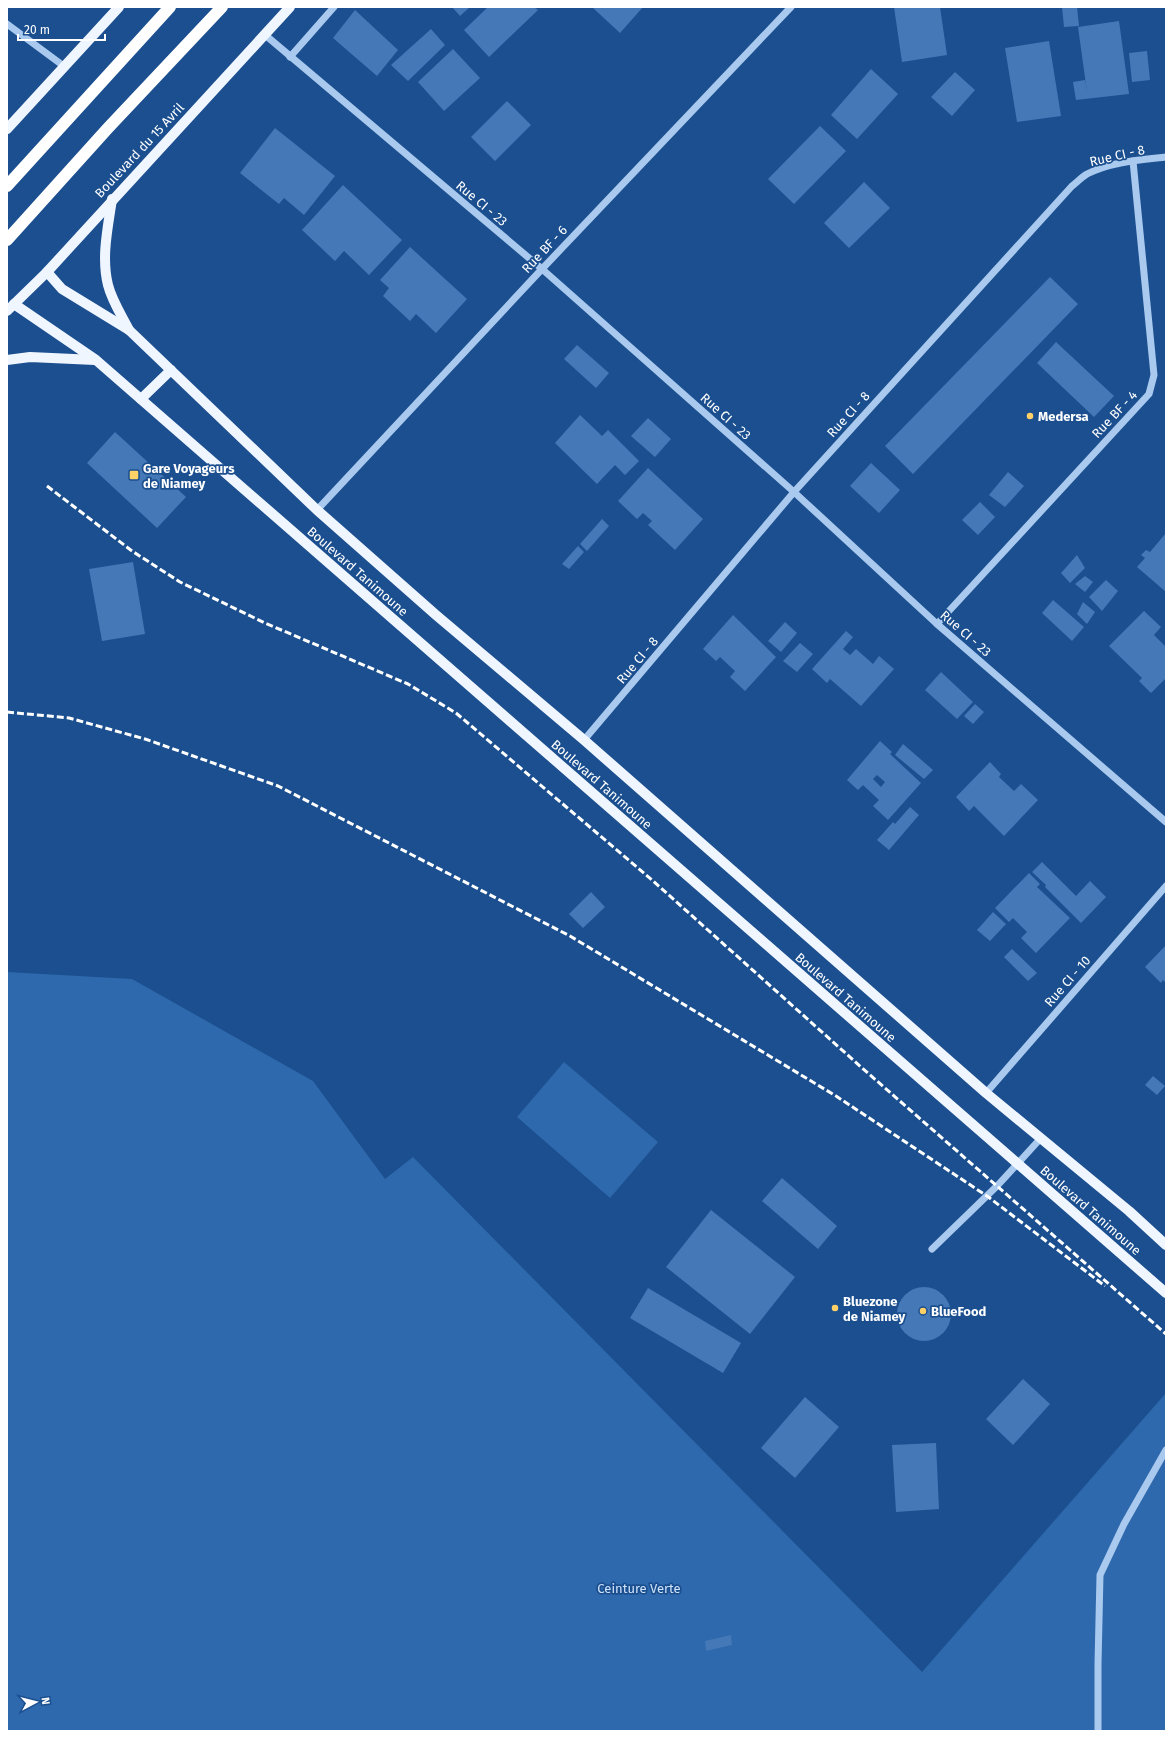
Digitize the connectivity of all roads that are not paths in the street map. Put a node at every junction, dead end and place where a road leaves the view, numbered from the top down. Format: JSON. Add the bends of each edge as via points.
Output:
{"nodes":[{"id":1,"x":119,"y":7,"type":"edge"},
{"id":2,"x":170,"y":7,"type":"edge"},
{"id":3,"x":222,"y":7,"type":"edge"},
{"id":4,"x":290,"y":7,"type":"edge"},
{"id":5,"x":334,"y":7,"type":"edge"},
{"id":6,"x":791,"y":7,"type":"edge"},
{"id":7,"x":7,"y":24,"type":"edge"},
{"id":8,"x":264,"y":34,"type":"junction"},
{"id":9,"x":290,"y":56,"type":"junction"},
{"id":10,"x":65,"y":67,"type":"junction"},
{"id":11,"x":7,"y":129,"type":"edge"},
{"id":12,"x":1166,"y":156,"type":"edge"},
{"id":13,"x":1133,"y":161,"type":"junction"},
{"id":14,"x":7,"y":186,"type":"edge"},
{"id":15,"x":112,"y":199,"type":"junction"},
{"id":16,"x":7,"y":240,"type":"edge"},
{"id":17,"x":542,"y":269,"type":"junction"},
{"id":18,"x":46,"y":272,"type":"junction"},
{"id":19,"x":14,"y":304,"type":"junction"},
{"id":20,"x":7,"y":311,"type":"edge"},
{"id":21,"x":129,"y":330,"type":"junction"},
{"id":22,"x":7,"y":360,"type":"edge"},
{"id":23,"x":96,"y":360,"type":"junction"},
{"id":24,"x":171,"y":370,"type":"junction"},
{"id":25,"x":141,"y":399,"type":"junction"},
{"id":26,"x":794,"y":492,"type":"junction"},
{"id":27,"x":317,"y":510,"type":"junction"},
{"id":28,"x":937,"y":624,"type":"junction"},
{"id":29,"x":584,"y":740,"type":"junction"},
{"id":30,"x":1166,"y":822,"type":"edge"},
{"id":31,"x":1166,"y":886,"type":"edge"},
{"id":32,"x":986,"y":1093,"type":"junction"},
{"id":33,"x":1041,"y":1138,"type":"junction"},
{"id":34,"x":1018,"y":1164,"type":"junction"},
{"id":35,"x":1166,"y":1245,"type":"edge"},
{"id":36,"x":932,"y":1249,"type":"dead end"},
{"id":37,"x":1166,"y":1293,"type":"edge"},
{"id":38,"x":1166,"y":1450,"type":"edge"},
{"id":39,"x":1098,"y":1731,"type":"edge"}],
"edges":[{"from":1,"to":10,"type":"main road"},
{"from":2,"to":14,"type":"highway"},
{"from":3,"to":16,"type":"highway"},
{"from":4,"to":8,"type":"main road","name":"Boulevard du 15 Avril"},
{"from":5,"to":9,"type":"street"},
{"from":6,"to":17,"type":"street","name":"Rue BF - 6"},
{"from":7,"to":10,"type":"street"},
{"from":8,"to":9,"type":"street","name":"Rue CI - 23"},
{"from":8,"to":15,"type":"main road","name":"Boulevard du 15 Avril"},
{"from":9,"to":17,"type":"street","name":"Rue CI - 23"},
{"from":10,"to":11,"type":"main road"},
{"from":12,"to":13,"type":"street","name":"Rue CI - 8"},
{"from":13,"to":26,"type":"street","name":"Rue CI - 8","via":[[1086,174],[1072,186]]},
{"from":13,"to":28,"type":"street","name":"Rue BF - 4","via":[[1154,375],[1149,394]]},
{"from":15,"to":18,"type":"main road","name":"Boulevard du 15 Avril"},
{"from":15,"to":21,"type":"main road","via":[[106,240],[107,273],[109,286]]},
{"from":17,"to":26,"type":"street","name":"Rue CI - 23"},
{"from":17,"to":27,"type":"street","name":"Rue BF - 6"},
{"from":18,"to":19,"type":"main road","name":"Boulevard du 15 Avril"},
{"from":18,"to":21,"type":"main road","name":"Boulevard Tanimoune","via":[[62,289]]},
{"from":19,"to":20,"type":"main road","name":"Boulevard du 15 Avril"},
{"from":19,"to":23,"type":"main road","name":"Boulevard Tanimoune"},
{"from":21,"to":24,"type":"main road","name":"Boulevard Tanimoune"},
{"from":22,"to":23,"type":"main road","via":[[36,357]]},
{"from":23,"to":25,"type":"main road","name":"Boulevard Tanimoune"},
{"from":24,"to":25,"type":"main road"},
{"from":24,"to":27,"type":"main road","name":"Boulevard Tanimoune"},
{"from":25,"to":34,"type":"main road","name":"Boulevard Tanimoune"},
{"from":26,"to":28,"type":"street","name":"Rue CI - 23"},
{"from":26,"to":29,"type":"street","name":"Rue CI - 8"},
{"from":27,"to":29,"type":"main road","name":"Boulevard Tanimoune"},
{"from":28,"to":30,"type":"street","name":"Rue CI - 23"},
{"from":29,"to":32,"type":"main road","name":"Boulevard Tanimoune"},
{"from":31,"to":32,"type":"street","name":"Rue CI - 10"},
{"from":32,"to":33,"type":"main road","name":"Boulevard Tanimoune"},
{"from":33,"to":34,"type":"street"},
{"from":33,"to":35,"type":"main road","name":"Boulevard Tanimoune"},
{"from":34,"to":36,"type":"street"},
{"from":34,"to":37,"type":"main road","name":"Boulevard Tanimoune"},
{"from":38,"to":39,"type":"street","via":[[1124,1524],[1100,1575]]}]}
